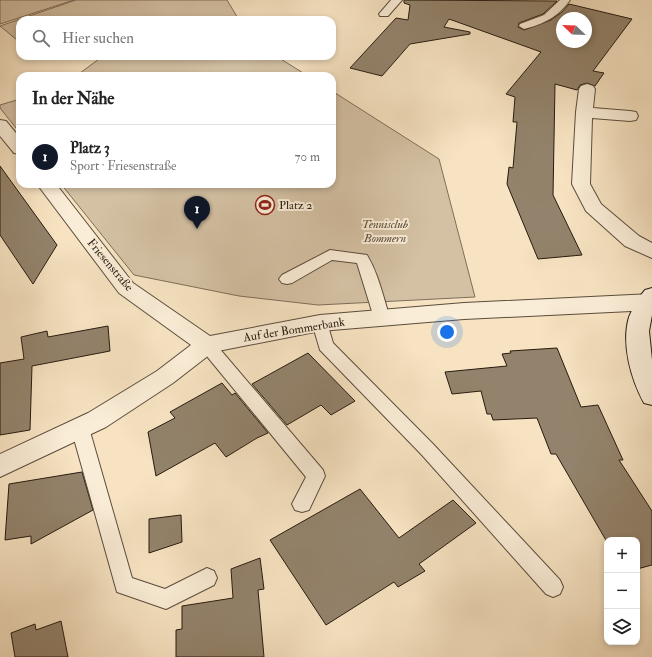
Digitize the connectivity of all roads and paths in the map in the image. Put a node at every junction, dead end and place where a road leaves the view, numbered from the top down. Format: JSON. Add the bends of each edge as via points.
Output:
{"nodes":[{"id":1,"x":397,"y":0,"type":"edge"},
{"id":2,"x":565,"y":0,"type":"edge"},
{"id":3,"x":384,"y":14,"type":"dead end"},
{"id":4,"x":524,"y":26,"type":"dead end"},
{"id":5,"x":586,"y":89,"type":"dead end"},
{"id":6,"x":584,"y":112,"type":"junction"},
{"id":7,"x":630,"y":116,"type":"dead end"},
{"id":8,"x":3,"y":132,"type":"edge"},
{"id":9,"x":16,"y":145,"type":"edge"},
{"id":10,"x":49,"y":188,"type":"edge"},
{"id":11,"x":652,"y":251,"type":"edge"},
{"id":12,"x":287,"y":279,"type":"dead end"},
{"id":13,"x":650,"y":300,"type":"edge"},
{"id":14,"x":382,"y":318,"type":"junction"},
{"id":15,"x":320,"y":323,"type":"junction"},
{"id":16,"x":207,"y":345,"type":"junction"},
{"id":17,"x":652,"y":396,"type":"edge"},
{"id":18,"x":80,"y":428,"type":"junction"},
{"id":19,"x":0,"y":466,"type":"edge"},
{"id":20,"x":302,"y":504,"type":"dead end"},
{"id":21,"x":207,"y":578,"type":"dead end"},
{"id":22,"x":553,"y":587,"type":"dead end"}],
"edges":[{"from":1,"to":3,"type":"lane"},
{"from":2,"to":4,"type":"lane","via":[[543,22]]},
{"from":5,"to":6,"type":"street"},
{"from":6,"to":7,"type":"street"},
{"from":6,"to":11,"type":"street","via":[[581,184],[593,207],[632,240]]},
{"from":8,"to":9,"type":"street"},
{"from":10,"to":16,"type":"street","name":"Friesenstraße","via":[[126,288]]},
{"from":12,"to":14,"type":"lane","via":[[330,255],[362,259]]},
{"from":13,"to":14,"type":"street","name":"Auf der Bommerbank"},
{"from":13,"to":17,"type":"street","via":[[638,323],[643,373]]},
{"from":14,"to":15,"type":"street","name":"Auf der Bommerbank"},
{"from":15,"to":16,"type":"street","name":"Auf der Bommerbank"},
{"from":15,"to":22,"type":"lane","via":[[326,346],[427,448]]},
{"from":16,"to":18,"type":"street","name":"Auf der Bommerbank","via":[[165,377]]},
{"from":16,"to":20,"type":"lane","via":[[316,476]]},
{"from":18,"to":19,"type":"street","name":"Auf der Bommerbank"},
{"from":18,"to":21,"type":"lane","via":[[124,585],[166,599]]}]}
